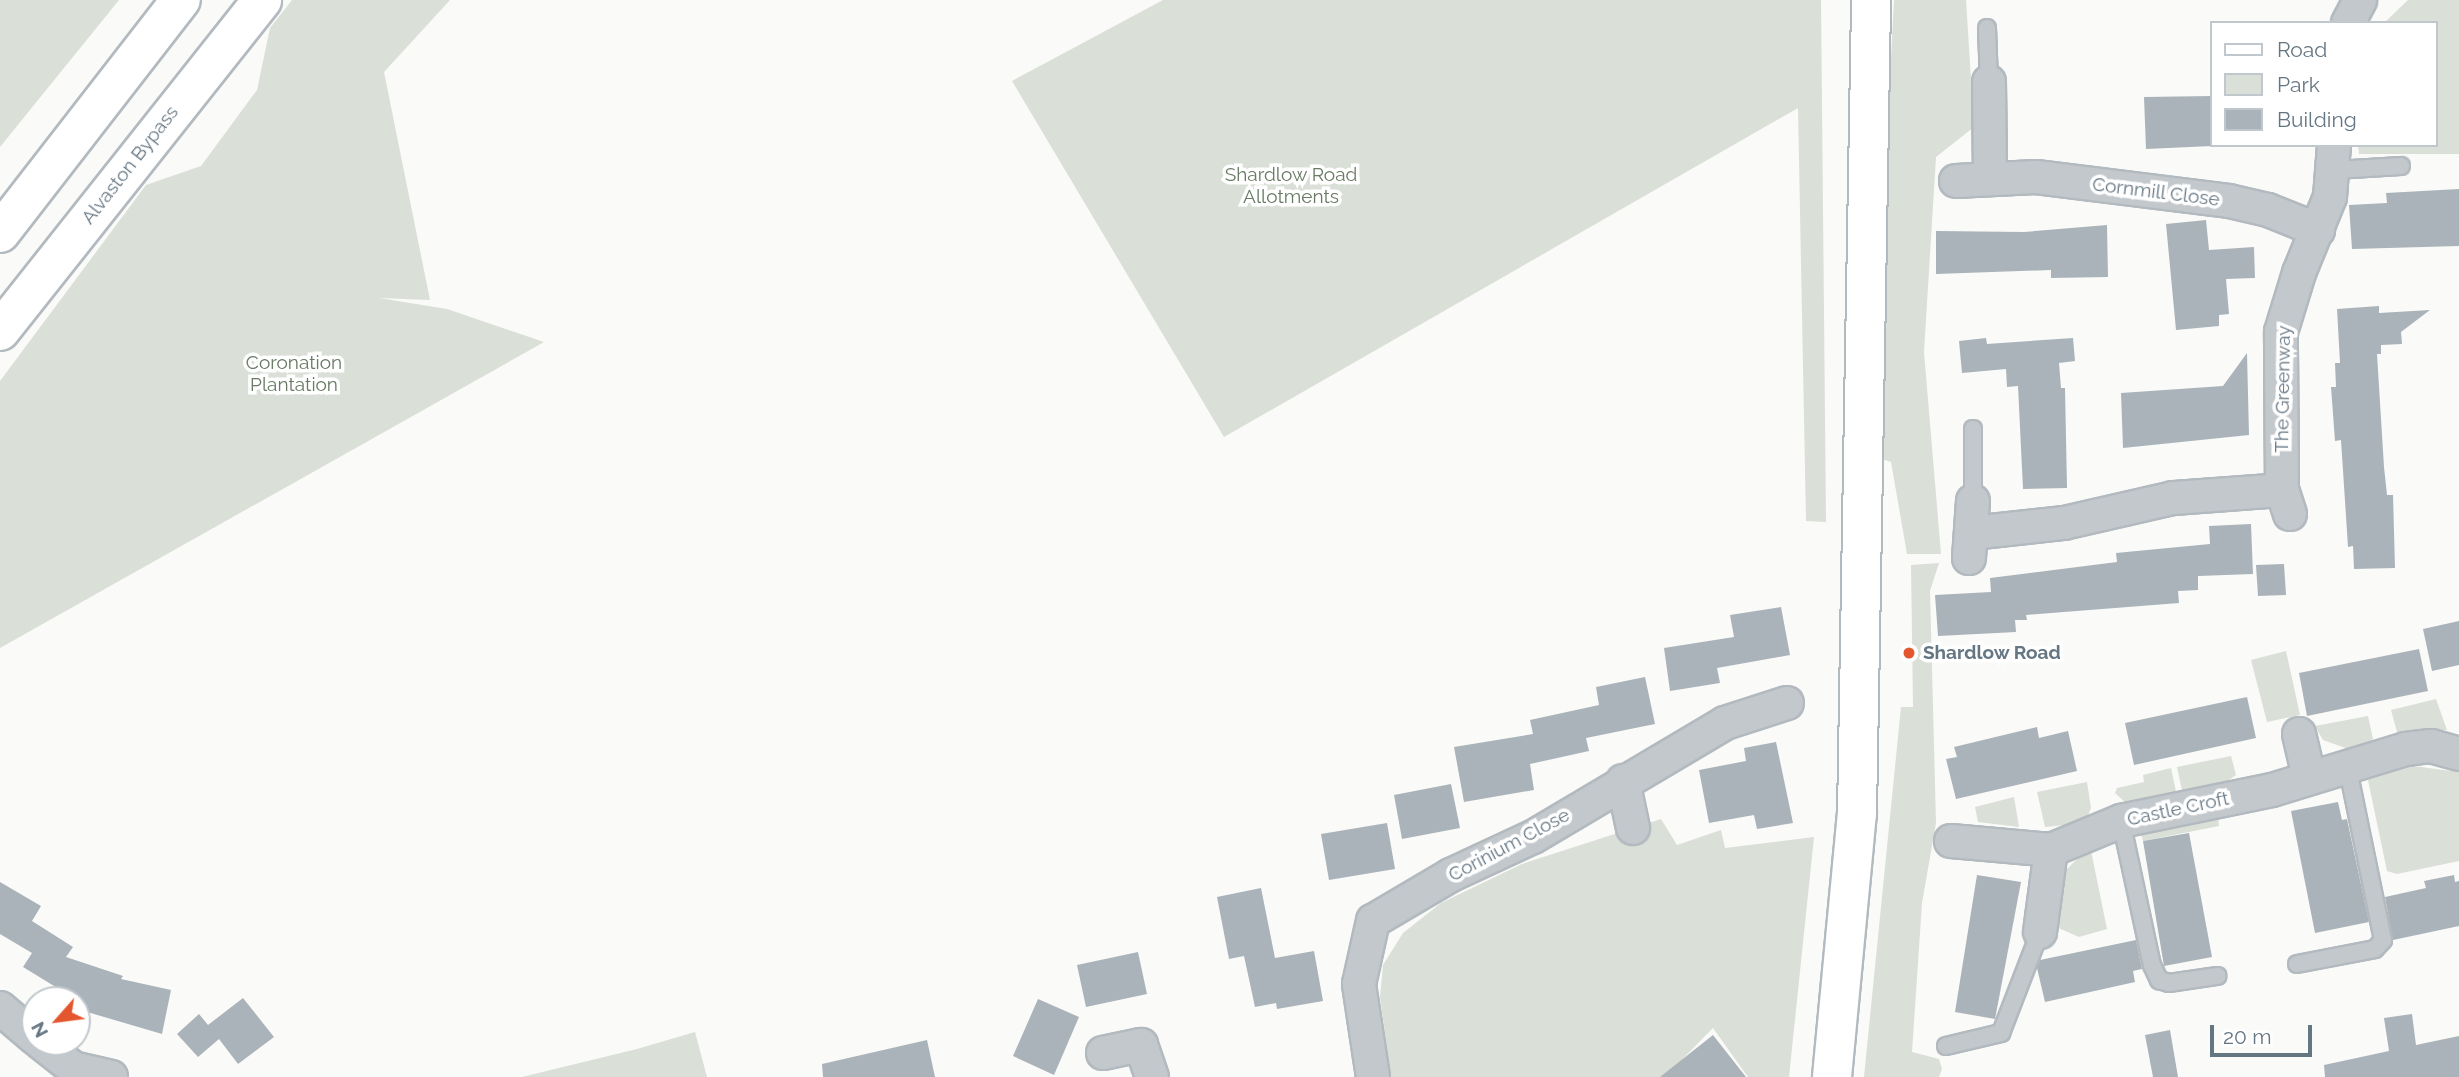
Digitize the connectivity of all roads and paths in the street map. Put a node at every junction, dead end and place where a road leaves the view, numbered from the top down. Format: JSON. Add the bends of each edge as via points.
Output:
{"nodes":[{"id":1,"x":181,"y":0,"type":"edge"},
{"id":2,"x":262,"y":0,"type":"edge"},
{"id":3,"x":1871,"y":0,"type":"edge"},
{"id":4,"x":2360,"y":0,"type":"edge"},
{"id":5,"x":2349,"y":21,"type":"edge"},
{"id":6,"x":1987,"y":28,"type":"dead end"},
{"id":7,"x":1989,"y":82,"type":"joint"},
{"id":8,"x":2334,"y":158,"type":"edge"},
{"id":9,"x":2401,"y":166,"type":"dead end"},
{"id":10,"x":1990,"y":177,"type":"junction"},
{"id":11,"x":1956,"y":181,"type":"dead end"},
{"id":12,"x":2318,"y":230,"type":"junction"},
{"id":13,"x":0,"y":233,"type":"edge"},
{"id":14,"x":0,"y":331,"type":"edge"},
{"id":15,"x":1973,"y":429,"type":"dead end"},
{"id":16,"x":1973,"y":501,"type":"joint"},
{"id":17,"x":1787,"y":703,"type":"dead end"},
{"id":18,"x":2299,"y":734,"type":"dead end"},
{"id":19,"x":2458,"y":750,"type":"edge"},
{"id":20,"x":2347,"y":765,"type":"junction"},
{"id":21,"x":2309,"y":777,"type":"junction"},
{"id":22,"x":1623,"y":782,"type":"junction"},
{"id":23,"x":2121,"y":821,"type":"junction"},
{"id":24,"x":1633,"y":828,"type":"dead end"},
{"id":25,"x":1951,"y":841,"type":"dead end"},
{"id":26,"x":2051,"y":850,"type":"junction"},
{"id":27,"x":2040,"y":932,"type":"joint"},
{"id":28,"x":2297,"y":964,"type":"dead end"},
{"id":29,"x":2217,"y":976,"type":"dead end"},
{"id":30,"x":0,"y":1008,"type":"edge"},
{"id":31,"x":21,"y":1026,"type":"edge"},
{"id":32,"x":1946,"y":1046,"type":"dead end"},
{"id":33,"x":1102,"y":1053,"type":"dead end"},
{"id":34,"x":58,"y":1056,"type":"edge"},
{"id":35,"x":111,"y":1077,"type":"edge"},
{"id":36,"x":1152,"y":1077,"type":"edge"},
{"id":37,"x":1373,"y":1077,"type":"edge"},
{"id":38,"x":1832,"y":1077,"type":"edge"}],
"edges":[{"from":1,"to":13,"type":"main road"},
{"from":2,"to":14,"type":"main road","name":"Alvaston Bypass"},
{"from":3,"to":38,"type":"main road","via":[[1857,814]]},
{"from":4,"to":5,"type":"street"},
{"from":6,"to":7,"type":"lane"},
{"from":7,"to":10,"type":"street"},
{"from":8,"to":9,"type":"lane","name":"The Greenway"},
{"from":8,"to":12,"type":"street","name":"The Greenway"},
{"from":10,"to":11,"type":"street","name":"Cornmill Close"},
{"from":10,"to":12,"type":"street","name":"Cornmill Close","via":[[2036,177],[2229,201],[2268,210]]},
{"from":12,"to":16,"type":"street","name":"The Greenway","via":[[2281,332],[2286,502],[2174,498],[1970,545]]},
{"from":15,"to":16,"type":"lane"},
{"from":17,"to":22,"type":"street","name":"Corinium Close","via":[[1725,723]]},
{"from":18,"to":21,"type":"street"},
{"from":19,"to":20,"type":"street","name":"Castle Croft","via":[[2406,749]]},
{"from":20,"to":21,"type":"street","name":"Castle Croft"},
{"from":20,"to":28,"type":"lane","via":[[2383,940],[2375,949]]},
{"from":21,"to":23,"type":"street","name":"Castle Croft","via":[[2272,790]]},
{"from":22,"to":24,"type":"street"},
{"from":22,"to":37,"type":"street","name":"Corinium Close","via":[[1533,837],[1451,875],[1373,921],[1359,984]]},
{"from":23,"to":26,"type":"street","name":"Castle Croft"},
{"from":23,"to":29,"type":"lane","via":[[2159,980],[2168,983]]},
{"from":25,"to":26,"type":"street","name":"Castle Croft"},
{"from":26,"to":27,"type":"street"},
{"from":27,"to":32,"type":"lane","via":[[2001,1033]]},
{"from":30,"to":31,"type":"street"},
{"from":33,"to":36,"type":"street","via":[[1140,1045]]},
{"from":34,"to":35,"type":"street","via":[[73,1068]]}]}
